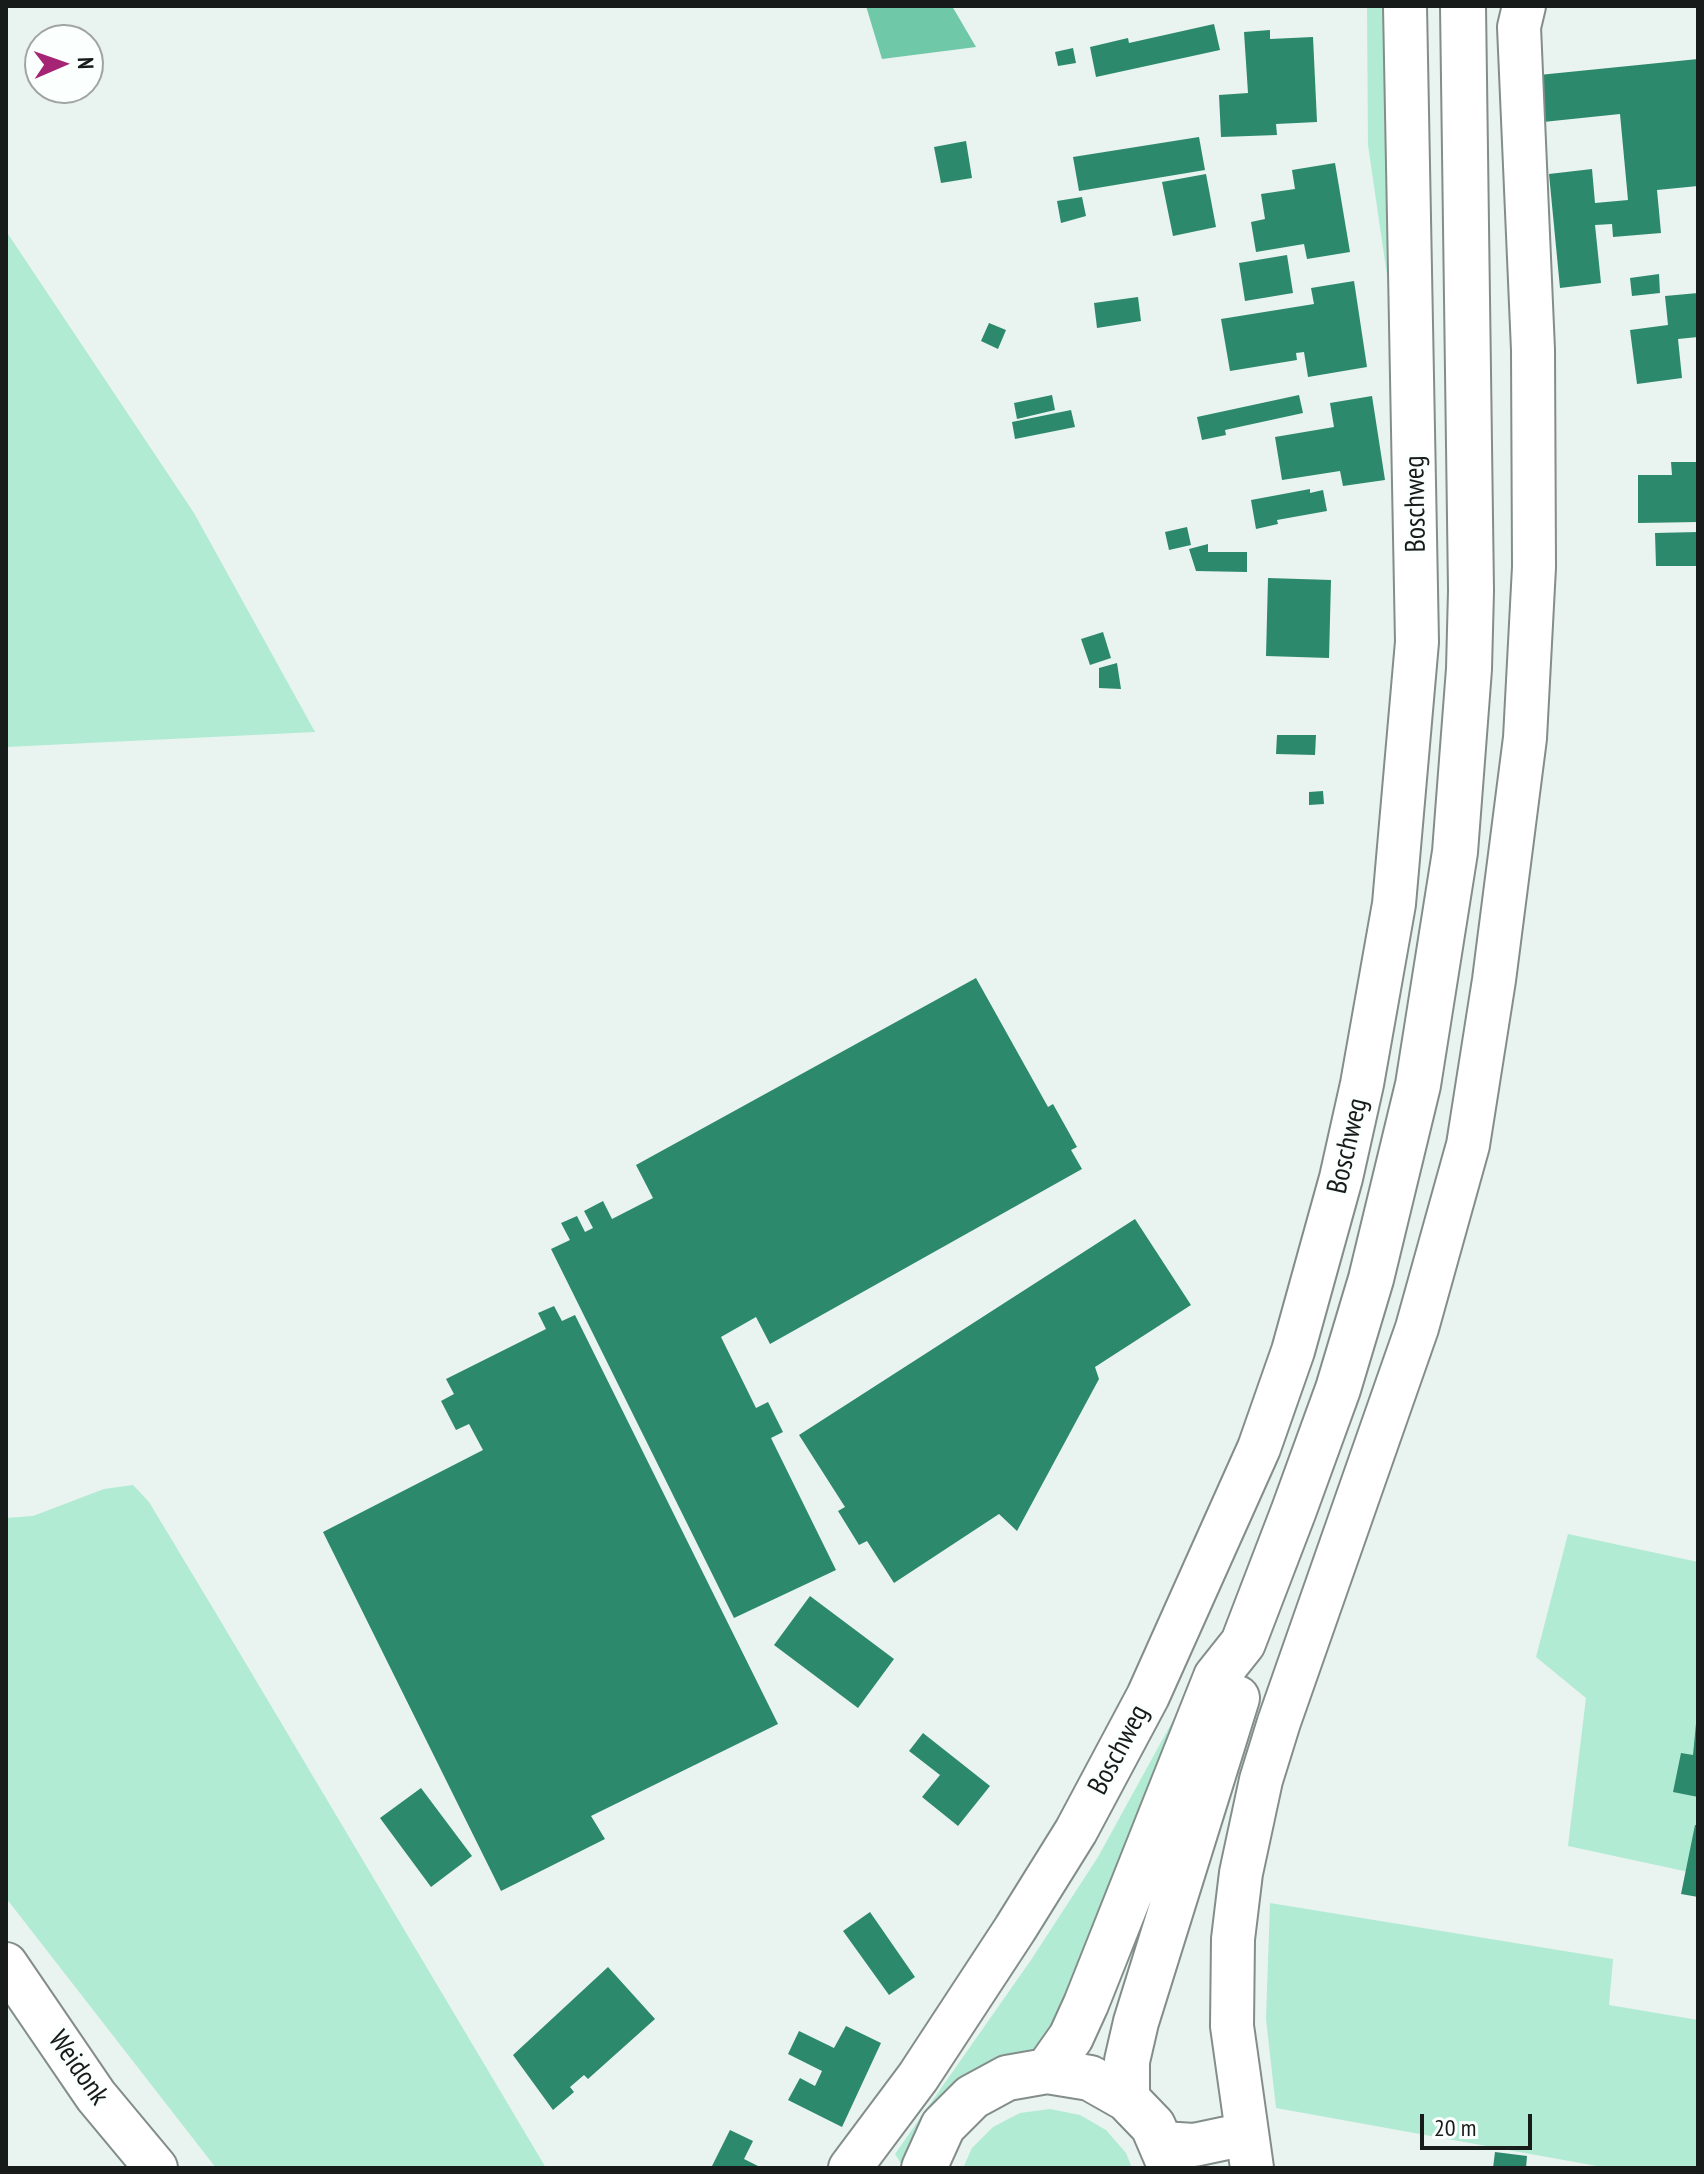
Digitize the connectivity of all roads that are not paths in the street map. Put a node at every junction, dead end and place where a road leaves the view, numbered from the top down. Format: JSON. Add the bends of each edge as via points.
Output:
{"nodes":[{"id":1,"x":1405,"y":6,"type":"edge"},
{"id":2,"x":1463,"y":6,"type":"edge"},
{"id":3,"x":1524,"y":6,"type":"edge"},
{"id":4,"x":1243,"y":1643,"type":"junction"},
{"id":5,"x":6,"y":1964,"type":"edge"},
{"id":6,"x":1047,"y":2071,"type":"junction"},
{"id":7,"x":1127,"y":2099,"type":"junction"},
{"id":8,"x":1249,"y":2151,"type":"edge"},
{"id":9,"x":1167,"y":2155,"type":"edge"},
{"id":10,"x":156,"y":2168,"type":"edge"},
{"id":11,"x":850,"y":2168,"type":"edge"},
{"id":12,"x":924,"y":2168,"type":"edge"}],
"edges":[{"from":1,"to":11,"type":"street","name":"Boschweg","via":[[1417,642],[1394,904],[1341,1178],[1297,1337],[1259,1448],[1148,1696],[1076,1831],[1015,1929],[918,2077]]},
{"from":2,"to":4,"type":"main road","name":"Boschweg","via":[[1471,591],[1455,852],[1418,1085],[1375,1265],[1338,1389]]},
{"from":3,"to":8,"type":"street","via":[[1519,27],[1533,350],[1534,567],[1525,738],[1494,980],[1468,1145],[1417,1328],[1283,1709],[1249,1833],[1232,1969],[1234,2052]]},
{"from":4,"to":6,"type":"main road","name":"Boschweg","via":[[1216,1677],[1086,2004]]},
{"from":4,"to":7,"type":"main road","name":"Boschweg","via":[[1241,1687],[1136,2022],[1127,2061]]},
{"from":5,"to":10,"type":"street","name":"Weidonk","via":[[96,2096]]},
{"from":6,"to":7,"type":"main road","via":[[1090,2078]]},
{"from":6,"to":12,"type":"main road","via":[[1007,2078],[972,2097],[943,2126]]},
{"from":7,"to":9,"type":"main road","via":[[1153,2126]]},
{"from":8,"to":9,"type":"street","via":[[1194,2145]]}]}
